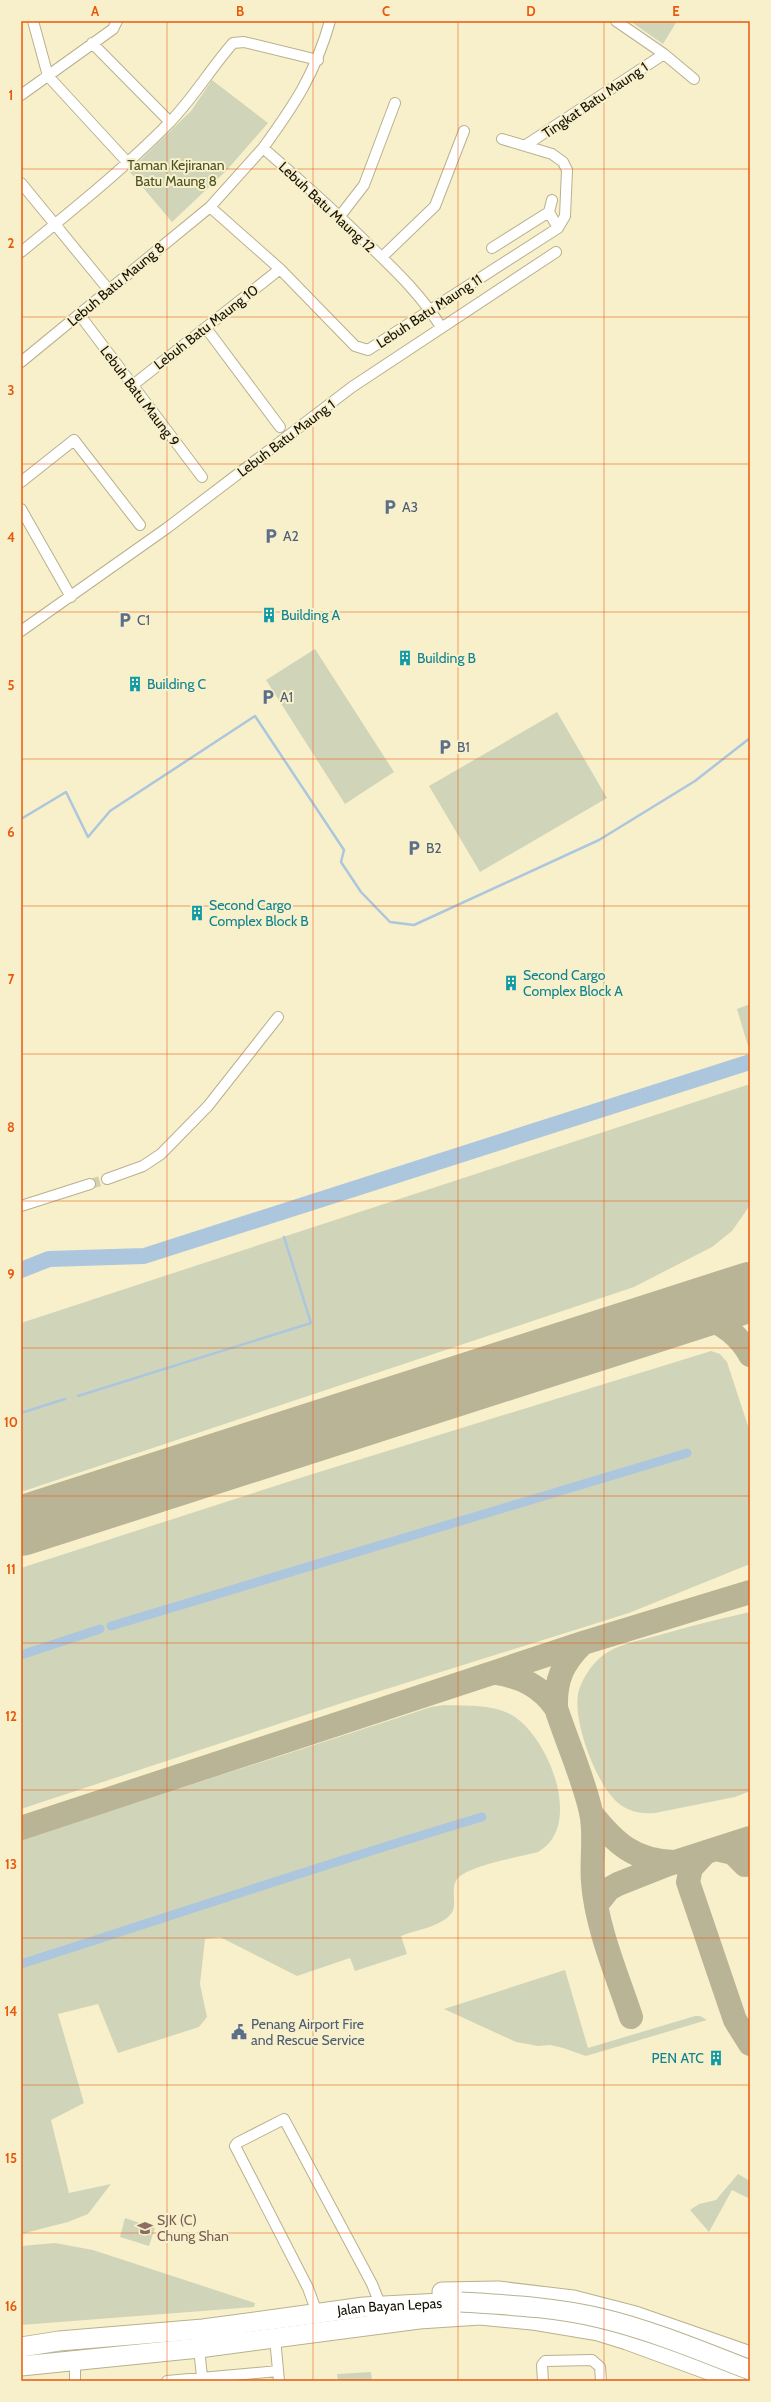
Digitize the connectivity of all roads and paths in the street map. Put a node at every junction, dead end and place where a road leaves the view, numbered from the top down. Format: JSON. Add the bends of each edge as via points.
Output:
{"nodes":[{"id":1,"x":34,"y":21,"type":"edge"},
{"id":2,"x":117,"y":21,"type":"edge"},
{"id":3,"x":330,"y":21,"type":"edge"},
{"id":4,"x":616,"y":21,"type":"edge"},
{"id":5,"x":92,"y":43,"type":"junction"},
{"id":6,"x":664,"y":54,"type":"junction"},
{"id":7,"x":318,"y":60,"type":"junction"},
{"id":8,"x":48,"y":76,"type":"junction"},
{"id":9,"x":694,"y":79,"type":"dead end"},
{"id":10,"x":21,"y":95,"type":"edge"},
{"id":11,"x":395,"y":103,"type":"dead end"},
{"id":12,"x":170,"y":122,"type":"junction"},
{"id":13,"x":464,"y":131,"type":"dead end"},
{"id":14,"x":502,"y":139,"type":"dead end"},
{"id":15,"x":526,"y":145,"type":"junction"},
{"id":16,"x":263,"y":148,"type":"junction"},
{"id":17,"x":128,"y":163,"type":"junction"},
{"id":18,"x":21,"y":184,"type":"edge"},
{"id":19,"x":552,"y":200,"type":"dead end"},
{"id":20,"x":210,"y":207,"type":"junction"},
{"id":21,"x":549,"y":212,"type":"junction"},
{"id":22,"x":340,"y":216,"type":"junction"},
{"id":23,"x":55,"y":224,"type":"junction"},
{"id":24,"x":558,"y":228,"type":"junction"},
{"id":25,"x":492,"y":248,"type":"dead end"},
{"id":26,"x":21,"y":250,"type":"edge"},
{"id":27,"x":556,"y":252,"type":"dead end"},
{"id":28,"x":382,"y":258,"type":"junction"},
{"id":29,"x":280,"y":269,"type":"junction"},
{"id":30,"x":108,"y":289,"type":"junction"},
{"id":31,"x":430,"y":309,"type":"junction"},
{"id":32,"x":79,"y":314,"type":"junction"},
{"id":33,"x":441,"y":327,"type":"junction"},
{"id":34,"x":206,"y":328,"type":"junction"},
{"id":35,"x":21,"y":362,"type":"edge"},
{"id":36,"x":133,"y":386,"type":"junction"},
{"id":37,"x":280,"y":427,"type":"dead end"},
{"id":38,"x":202,"y":477,"type":"dead end"},
{"id":39,"x":21,"y":482,"type":"edge"},
{"id":40,"x":21,"y":509,"type":"edge"},
{"id":41,"x":140,"y":525,"type":"dead end"},
{"id":42,"x":71,"y":597,"type":"junction"},
{"id":43,"x":21,"y":631,"type":"edge"},
{"id":44,"x":278,"y":1018,"type":"dead end"},
{"id":45,"x":107,"y":1179,"type":"tunnel mouth"},
{"id":46,"x":90,"y":1184,"type":"tunnel mouth"},
{"id":47,"x":21,"y":1206,"type":"edge"},
{"id":48,"x":372,"y":2306,"type":"junction"},
{"id":49,"x":317,"y":2313,"type":"junction"},
{"id":50,"x":380,"y":2325,"type":"junction"},
{"id":51,"x":696,"y":2337,"type":"junction"},
{"id":52,"x":275,"y":2338,"type":"junction"},
{"id":53,"x":21,"y":2340,"type":"edge"},
{"id":54,"x":59,"y":2341,"type":"junction"},
{"id":55,"x":21,"y":2347,"type":"edge"},
{"id":56,"x":750,"y":2347,"type":"edge"},
{"id":57,"x":199,"y":2348,"type":"junction"},
{"id":58,"x":750,"y":2356,"type":"edge"},
{"id":59,"x":75,"y":2360,"type":"junction"},
{"id":60,"x":30,"y":2365,"type":"edge"},
{"id":61,"x":21,"y":2369,"type":"edge"},
{"id":62,"x":750,"y":2370,"type":"edge"},
{"id":63,"x":279,"y":2376,"type":"edge"},
{"id":64,"x":202,"y":2377,"type":"junction"},
{"id":65,"x":75,"y":2381,"type":"edge"},
{"id":66,"x":167,"y":2381,"type":"edge"},
{"id":67,"x":543,"y":2381,"type":"edge"},
{"id":68,"x":601,"y":2381,"type":"edge"},
{"id":69,"x":699,"y":2381,"type":"edge"},
{"id":70,"x":739,"y":2381,"type":"edge"}],
"edges":[{"from":1,"to":8,"type":"street"},
{"from":2,"to":5,"type":"street","via":[[113,29]]},
{"from":3,"to":7,"type":"street"},
{"from":4,"to":6,"type":"street"},
{"from":5,"to":8,"type":"street"},
{"from":5,"to":12,"type":"street"},
{"from":6,"to":9,"type":"street"},
{"from":6,"to":15,"type":"street","name":"Tingkat Batu Maung 1"},
{"from":7,"to":12,"type":"street","via":[[244,42],[233,43]]},
{"from":7,"to":16,"type":"street","via":[[291,108]]},
{"from":8,"to":10,"type":"street"},
{"from":8,"to":17,"type":"street"},
{"from":11,"to":22,"type":"street","via":[[364,185]]},
{"from":12,"to":17,"type":"street"},
{"from":13,"to":28,"type":"street","via":[[435,206]]},
{"from":14,"to":15,"type":"street"},
{"from":15,"to":24,"type":"street","via":[[559,157],[567,170],[565,216]]},
{"from":16,"to":20,"type":"street"},
{"from":16,"to":22,"type":"street","name":"Lebuh Batu Maung 12"},
{"from":17,"to":23,"type":"street"},
{"from":18,"to":23,"type":"street"},
{"from":19,"to":21,"type":"street"},
{"from":20,"to":29,"type":"street","name":"Lebuh Batu Maung 11"},
{"from":20,"to":30,"type":"street","name":"Lebuh Batu Maung 8"},
{"from":21,"to":24,"type":"street"},
{"from":21,"to":25,"type":"street"},
{"from":22,"to":28,"type":"street","name":"Lebuh Batu Maung 12"},
{"from":23,"to":26,"type":"street"},
{"from":23,"to":30,"type":"street"},
{"from":24,"to":31,"type":"street","name":"Lebuh Batu Maung 11"},
{"from":27,"to":33,"type":"street","name":"Lebuh Batu Maung 1"},
{"from":28,"to":31,"type":"street","name":"Lebuh Batu Maung 12"},
{"from":29,"to":31,"type":"street","name":"Lebuh Batu Maung 11","via":[[355,346],[363,350],[372,349]]},
{"from":29,"to":34,"type":"street","name":"Lebuh Batu Maung 10"},
{"from":30,"to":32,"type":"street","name":"Lebuh Batu Maung 8"},
{"from":31,"to":33,"type":"street","name":"Lebuh Batu Maung 12"},
{"from":32,"to":35,"type":"street","name":"Lebuh Batu Maung 8"},
{"from":32,"to":36,"type":"street","name":"Lebuh Batu Maung 9"},
{"from":33,"to":42,"type":"street","name":"Lebuh Batu Maung 1","via":[[352,387],[167,528]]},
{"from":34,"to":36,"type":"street","name":"Lebuh Batu Maung 10"},
{"from":34,"to":37,"type":"street"},
{"from":36,"to":38,"type":"street","name":"Lebuh Batu Maung 9"},
{"from":39,"to":41,"type":"street","via":[[74,440]]},
{"from":40,"to":42,"type":"street"},
{"from":42,"to":43,"type":"street","name":"Lebuh Batu Maung 1"},
{"from":44,"to":45,"type":"street","via":[[208,1106],[161,1154],[143,1166]]},
{"from":46,"to":47,"type":"street"},
{"from":48,"to":49,"type":"highway","name":"Jalan Bayan Lepas"},
{"from":48,"to":49,"type":"street","via":[[372,2284],[284,2119],[237,2143],[236,2146],[308,2288]]},
{"from":48,"to":51,"type":"highway","via":[[432,2293],[506,2292],[599,2306]]},
{"from":48,"to":62,"type":"highway","name":"Jalan Bayan Lepas","bridge":true,"via":[[461,2302],[533,2307],[600,2318],[690,2347]]},
{"from":49,"to":54,"type":"highway","name":"Jalan Bayan Lepas","via":[[203,2330]]},
{"from":50,"to":52,"type":"highway","name":"Jalan Bayan Lepas"},
{"from":50,"to":69,"type":"highway","via":[[507,2328],[568,2336],[631,2352],[683,2372]]},
{"from":50,"to":70,"type":"highway","name":"Jalan Bayan Lepas","via":[[419,2319],[480,2315],[532,2320],[627,2340]]},
{"from":51,"to":56,"type":"highway"},
{"from":51,"to":58,"type":"highway"},
{"from":52,"to":57,"type":"highway","name":"Jalan Bayan Lepas"},
{"from":52,"to":63,"type":"street"},
{"from":53,"to":54,"type":"highway"},
{"from":54,"to":55,"type":"highway","name":"Jalan Bayan Lepas"},
{"from":57,"to":59,"type":"highway","name":"Jalan Bayan Lepas"},
{"from":57,"to":64,"type":"street"},
{"from":59,"to":60,"type":"highway","name":"Jalan Bayan Lepas"},
{"from":59,"to":65,"type":"street"},
{"from":60,"to":61,"type":"highway","name":"Jalan Bayan Lepas"},
{"from":63,"to":64,"type":"street"},
{"from":64,"to":66,"type":"street"},
{"from":67,"to":68,"type":"street","via":[[542,2365],[545,2361],[592,2360],[600,2367]]}]}
